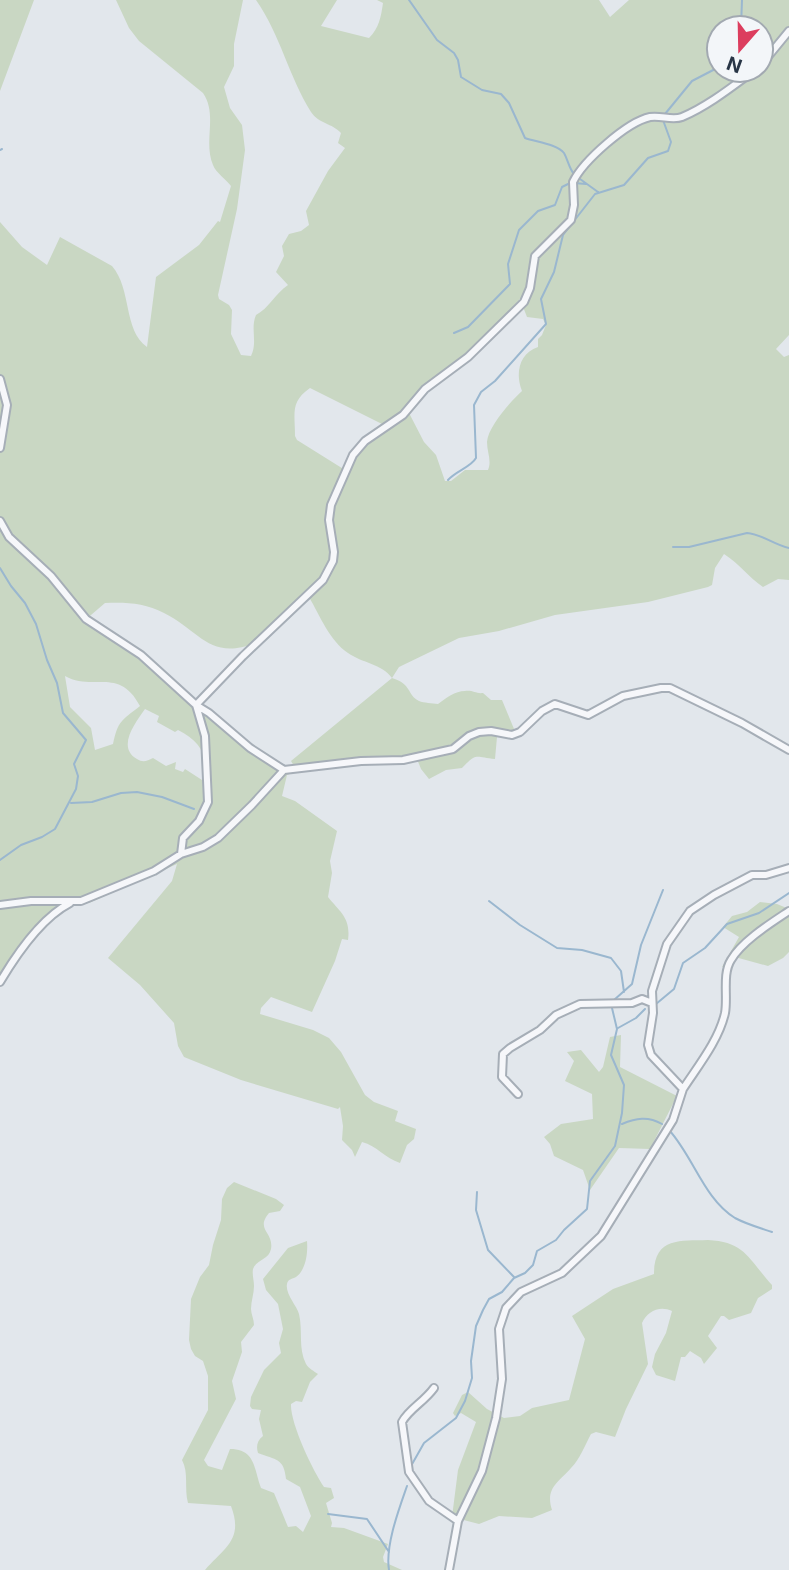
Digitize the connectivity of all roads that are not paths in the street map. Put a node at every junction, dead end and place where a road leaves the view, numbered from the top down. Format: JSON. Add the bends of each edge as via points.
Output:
{"nodes":[{"id":1,"x":789,"y":31,"type":"edge"},
{"id":2,"x":775,"y":48,"type":"edge"},
{"id":3,"x":736,"y":84,"type":"edge"},
{"id":4,"x":0,"y":379,"type":"edge"},
{"id":5,"x":0,"y":448,"type":"edge"},
{"id":6,"x":0,"y":520,"type":"edge"},
{"id":7,"x":195,"y":705,"type":"junction"},
{"id":8,"x":789,"y":750,"type":"edge"},
{"id":9,"x":284,"y":771,"type":"junction"},
{"id":10,"x":181,"y":854,"type":"junction"},
{"id":11,"x":789,"y":868,"type":"edge"},
{"id":12,"x":72,"y":902,"type":"junction"},
{"id":13,"x":0,"y":905,"type":"edge"},
{"id":14,"x":789,"y":911,"type":"edge"},
{"id":15,"x":0,"y":982,"type":"edge"},
{"id":16,"x":652,"y":1003,"type":"junction"},
{"id":17,"x":683,"y":1090,"type":"junction"},
{"id":18,"x":518,"y":1094,"type":"dead end"},
{"id":19,"x":434,"y":1388,"type":"dead end"},
{"id":20,"x":458,"y":1521,"type":"junction"},
{"id":21,"x":449,"y":1570,"type":"edge"}],
"edges":[{"from":1,"to":2,"type":"street"},
{"from":3,"to":7,"type":"street","via":[[678,118],[657,116],[637,122],[582,168],[573,182],[571,220],[535,256],[524,302],[462,362],[425,389],[403,415],[353,454],[330,510],[334,552],[323,580]]},
{"from":4,"to":5,"type":"street","via":[[7,405]]},
{"from":6,"to":7,"type":"street","via":[[9,537],[51,576],[86,619],[141,655]]},
{"from":7,"to":9,"type":"street"},
{"from":7,"to":10,"type":"street","via":[[205,736],[208,802],[183,838]]},
{"from":8,"to":9,"type":"street","via":[[662,688],[623,696],[588,715],[552,705],[515,734],[479,732],[453,749],[403,760]]},
{"from":9,"to":10,"type":"street","via":[[227,831]]},
{"from":10,"to":12,"type":"street","via":[[105,893]]},
{"from":11,"to":16,"type":"street","via":[[745,878],[690,911],[667,944]]},
{"from":12,"to":13,"type":"street"},
{"from":12,"to":15,"type":"street","via":[[52,915]]},
{"from":14,"to":17,"type":"street","via":[[730,960],[722,1021]]},
{"from":16,"to":17,"type":"street","via":[[649,1050]]},
{"from":16,"to":18,"type":"street","via":[[642,999],[583,1003],[551,1018],[503,1054],[502,1077]]},
{"from":17,"to":20,"type":"street","via":[[673,1120],[601,1236],[562,1273],[521,1292],[506,1308],[499,1329],[502,1379],[494,1425],[482,1471]]},
{"from":19,"to":20,"type":"street","via":[[402,1422],[407,1467],[429,1501]]},
{"from":20,"to":21,"type":"street"}]}
